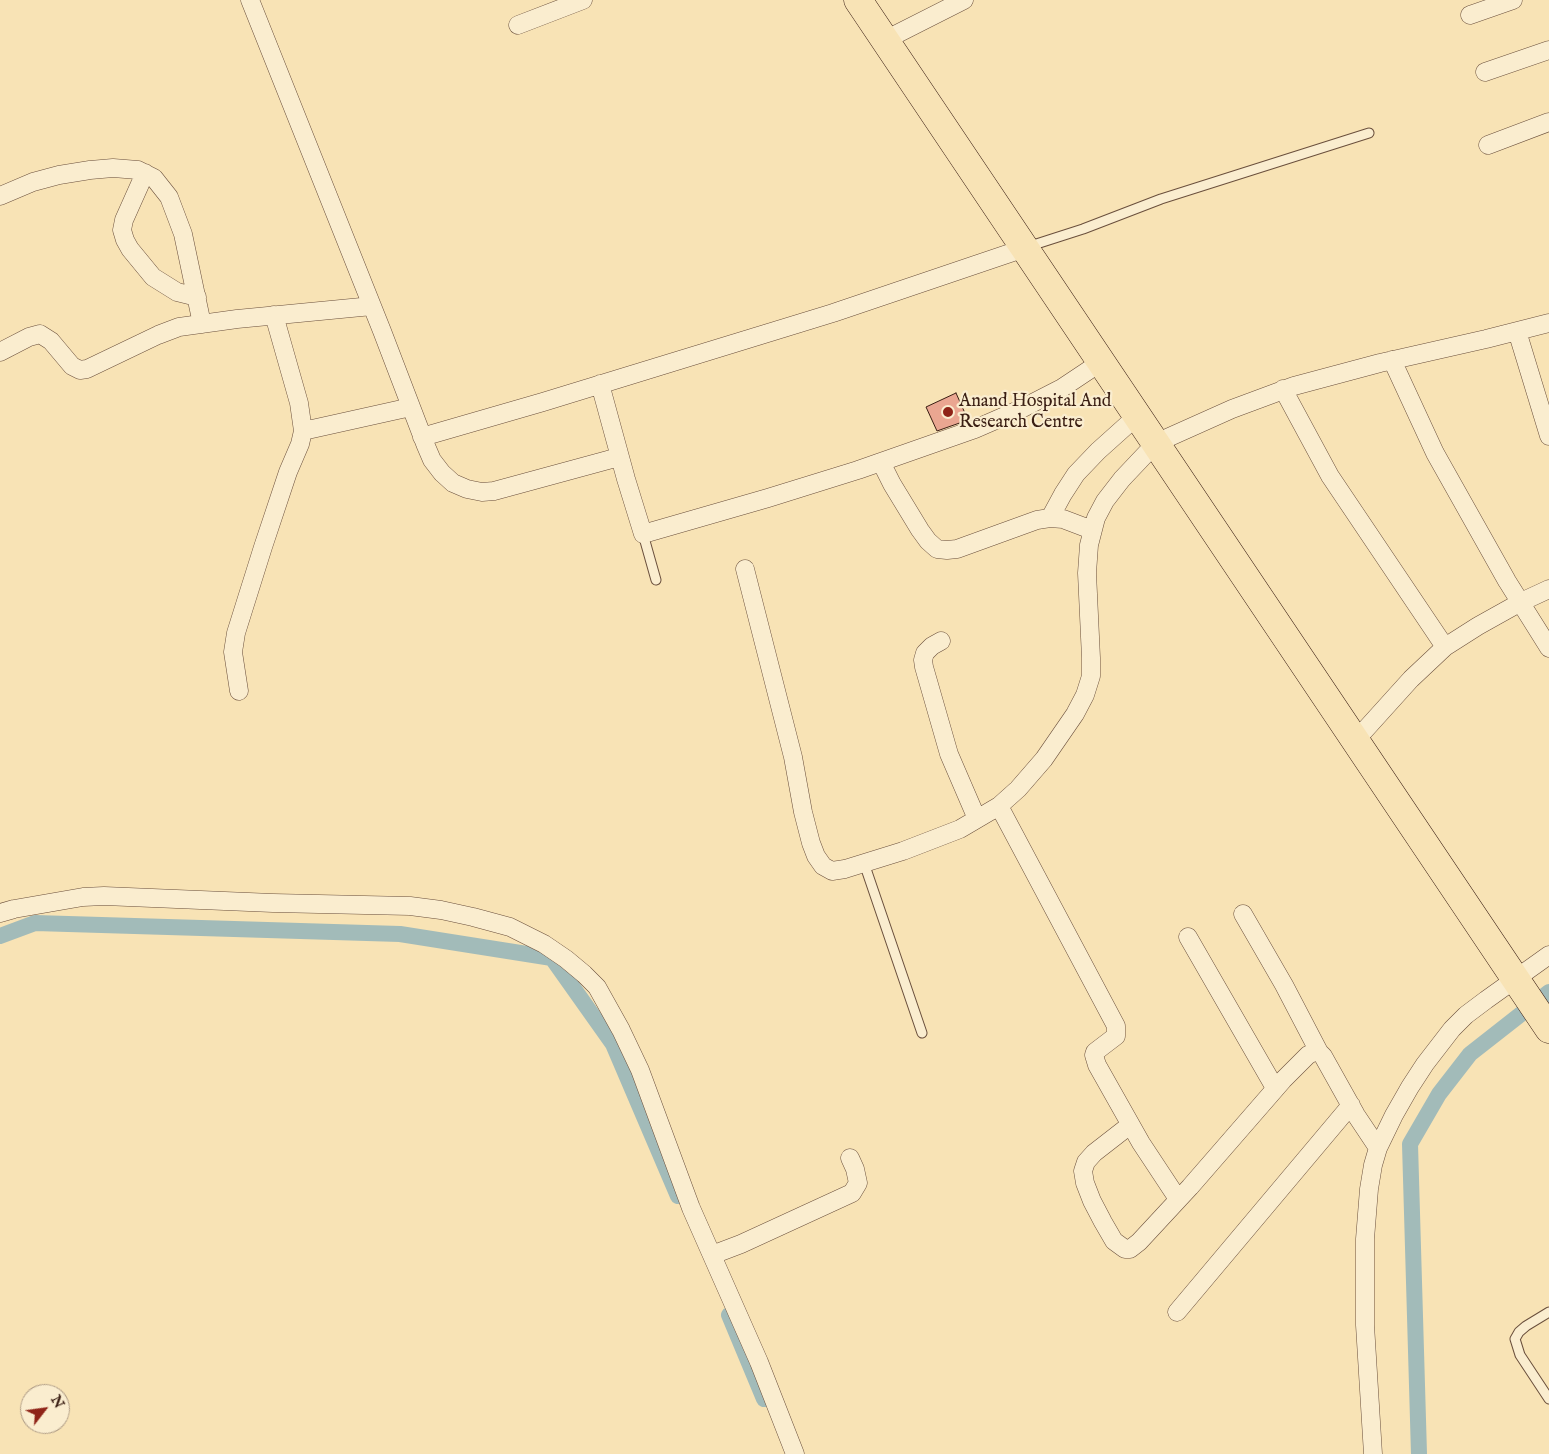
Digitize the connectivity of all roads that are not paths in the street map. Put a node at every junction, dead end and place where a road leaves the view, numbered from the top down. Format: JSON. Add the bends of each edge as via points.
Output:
{"nodes":[{"id":1,"x":250,"y":0,"type":"edge"},
{"id":2,"x":583,"y":0,"type":"edge"},
{"id":3,"x":858,"y":0,"type":"edge"},
{"id":4,"x":964,"y":0,"type":"edge"},
{"id":5,"x":1514,"y":0,"type":"edge"},
{"id":6,"x":1470,"y":15,"type":"dead end"},
{"id":7,"x":518,"y":25,"type":"dead end"},
{"id":8,"x":885,"y":40,"type":"junction"},
{"id":9,"x":1549,"y":50,"type":"edge"},
{"id":10,"x":1485,"y":72,"type":"dead end"},
{"id":11,"x":1549,"y":122,"type":"edge"},
{"id":12,"x":1369,"y":133,"type":"dead end"},
{"id":13,"x":1488,"y":145,"type":"dead end"},
{"id":14,"x":145,"y":173,"type":"junction"},
{"id":15,"x":0,"y":196,"type":"edge"},
{"id":16,"x":1025,"y":248,"type":"junction"},
{"id":17,"x":196,"y":297,"type":"junction"},
{"id":18,"x":372,"y":306,"type":"junction"},
{"id":19,"x":274,"y":315,"type":"junction"},
{"id":20,"x":1549,"y":323,"type":"edge"},
{"id":21,"x":202,"y":324,"type":"junction"},
{"id":22,"x":1517,"y":331,"type":"junction"},
{"id":23,"x":0,"y":352,"type":"edge"},
{"id":24,"x":1392,"y":360,"type":"junction"},
{"id":25,"x":1101,"y":362,"type":"junction"},
{"id":26,"x":600,"y":384,"type":"junction"},
{"id":27,"x":1283,"y":390,"type":"junction"},
{"id":28,"x":411,"y":407,"type":"junction"},
{"id":29,"x":1138,"y":416,"type":"junction"},
{"id":30,"x":303,"y":431,"type":"junction"},
{"id":31,"x":1549,"y":436,"type":"edge"},
{"id":32,"x":422,"y":437,"type":"junction"},
{"id":33,"x":1156,"y":443,"type":"junction"},
{"id":34,"x":620,"y":457,"type":"junction"},
{"id":35,"x":882,"y":462,"type":"junction"},
{"id":36,"x":1050,"y":518,"type":"junction"},
{"id":37,"x":1092,"y":530,"type":"junction"},
{"id":38,"x":643,"y":534,"type":"junction"},
{"id":39,"x":745,"y":569,"type":"dead end"},
{"id":40,"x":656,"y":580,"type":"dead end"},
{"id":41,"x":1549,"y":589,"type":"edge"},
{"id":42,"x":1521,"y":602,"type":"junction"},
{"id":43,"x":941,"y":641,"type":"dead end"},
{"id":44,"x":1445,"y":647,"type":"junction"},
{"id":45,"x":1549,"y":648,"type":"edge"},
{"id":46,"x":239,"y":691,"type":"dead end"},
{"id":47,"x":1355,"y":741,"type":"junction"},
{"id":48,"x":999,"y":806,"type":"junction"},
{"id":49,"x":977,"y":820,"type":"junction"},
{"id":50,"x":864,"y":863,"type":"junction"},
{"id":51,"x":0,"y":913,"type":"edge"},
{"id":52,"x":1243,"y":914,"type":"dead end"},
{"id":53,"x":1188,"y":937,"type":"dead end"},
{"id":54,"x":1549,"y":955,"type":"edge"},
{"id":55,"x":1532,"y":1004,"type":"edge"},
{"id":56,"x":922,"y":1033,"type":"dead end"},
{"id":57,"x":1319,"y":1052,"type":"junction"},
{"id":58,"x":1276,"y":1088,"type":"junction"},
{"id":59,"x":1351,"y":1105,"type":"junction"},
{"id":60,"x":1130,"y":1125,"type":"junction"},
{"id":61,"x":1378,"y":1148,"type":"junction"},
{"id":62,"x":850,"y":1158,"type":"dead end"},
{"id":63,"x":1178,"y":1199,"type":"junction"},
{"id":64,"x":712,"y":1255,"type":"junction"},
{"id":65,"x":1177,"y":1312,"type":"dead end"},
{"id":66,"x":1549,"y":1312,"type":"edge"},
{"id":67,"x":1549,"y":1399,"type":"edge"},
{"id":68,"x":795,"y":1454,"type":"edge"},
{"id":69,"x":1373,"y":1454,"type":"edge"}],
"edges":[{"from":1,"to":18,"type":"street"},
{"from":2,"to":7,"type":"street"},
{"from":3,"to":8,"type":"main road"},
{"from":4,"to":8,"type":"street"},
{"from":5,"to":6,"type":"street"},
{"from":8,"to":16,"type":"main road"},
{"from":9,"to":10,"type":"street"},
{"from":11,"to":13,"type":"street"},
{"from":12,"to":16,"type":"lane","via":[[1161,199]]},
{"from":14,"to":15,"type":"street","via":[[113,168],[59,174]]},
{"from":14,"to":17,"type":"street","via":[[154,178],[169,196],[184,234]]},
{"from":14,"to":17,"type":"street","via":[[124,220],[125,240],[153,277],[177,292]]},
{"from":16,"to":25,"type":"main road"},
{"from":16,"to":26,"type":"street","via":[[842,310]]},
{"from":17,"to":21,"type":"street"},
{"from":18,"to":19,"type":"street"},
{"from":18,"to":28,"type":"street"},
{"from":19,"to":21,"type":"street"},
{"from":19,"to":30,"type":"street"},
{"from":20,"to":22,"type":"street"},
{"from":21,"to":23,"type":"street","via":[[179,327],[80,370],[72,366],[52,341],[40,334]]},
{"from":22,"to":24,"type":"street"},
{"from":22,"to":31,"type":"street"},
{"from":24,"to":27,"type":"street"},
{"from":24,"to":42,"type":"street","via":[[1435,453]]},
{"from":25,"to":29,"type":"main road"},
{"from":25,"to":35,"type":"street","via":[[1062,388],[1020,409],[975,429]]},
{"from":26,"to":32,"type":"street"},
{"from":26,"to":34,"type":"street"},
{"from":27,"to":33,"type":"street","via":[[1232,408]]},
{"from":27,"to":44,"type":"street","via":[[1330,476]]},
{"from":28,"to":30,"type":"street"},
{"from":28,"to":32,"type":"street"},
{"from":29,"to":33,"type":"main road"},
{"from":29,"to":36,"type":"street","via":[[1076,474]]},
{"from":30,"to":46,"type":"street","via":[[236,633],[233,652]]},
{"from":32,"to":34,"type":"street","via":[[442,473],[453,483],[482,492],[508,488]]},
{"from":33,"to":37,"type":"street","via":[[1105,501]]},
{"from":33,"to":47,"type":"main road"},
{"from":34,"to":38,"type":"street"},
{"from":35,"to":36,"type":"street","via":[[920,530],[937,549],[957,549]]},
{"from":35,"to":38,"type":"street"},
{"from":36,"to":37,"type":"street","via":[[1063,519]]},
{"from":37,"to":48,"type":"street","via":[[1086,573],[1091,676],[1085,695],[1044,759]]},
{"from":38,"to":40,"type":"lane"},
{"from":39,"to":50,"type":"street","via":[[816,856],[832,871]]},
{"from":41,"to":42,"type":"street"},
{"from":42,"to":44,"type":"street"},
{"from":42,"to":45,"type":"street"},
{"from":43,"to":49,"type":"street","via":[[925,653],[924,668],[949,754]]},
{"from":44,"to":47,"type":"street"},
{"from":47,"to":55,"type":"main road"},
{"from":48,"to":49,"type":"street"},
{"from":48,"to":60,"type":"street","via":[[1116,1026],[1116,1036],[1098,1048],[1094,1055]]},
{"from":49,"to":50,"type":"street","via":[[904,851]]},
{"from":50,"to":56,"type":"lane"},
{"from":51,"to":64,"type":"street","via":[[83,897],[132,896],[410,906],[510,927],[566,959],[597,987],[640,1070],[691,1208]]},
{"from":52,"to":57,"type":"street"},
{"from":53,"to":58,"type":"street"},
{"from":54,"to":55,"type":"street"},
{"from":55,"to":61,"type":"street","via":[[1466,1015],[1425,1064],[1394,1114]]},
{"from":57,"to":58,"type":"street","via":[[1308,1055]]},
{"from":57,"to":59,"type":"street"},
{"from":58,"to":63,"type":"street"},
{"from":59,"to":61,"type":"street"},
{"from":59,"to":65,"type":"street"},
{"from":60,"to":63,"type":"street"},
{"from":60,"to":63,"type":"street","via":[[1094,1153],[1083,1171],[1092,1201],[1114,1241],[1125,1249],[1135,1246]]},
{"from":61,"to":69,"type":"street","via":[[1368,1189],[1365,1239],[1365,1325]]},
{"from":62,"to":64,"type":"street","via":[[858,1183],[852,1193]]},
{"from":64,"to":68,"type":"street"},
{"from":66,"to":67,"type":"lane","via":[[1526,1326],[1515,1339],[1520,1355]]}]}
